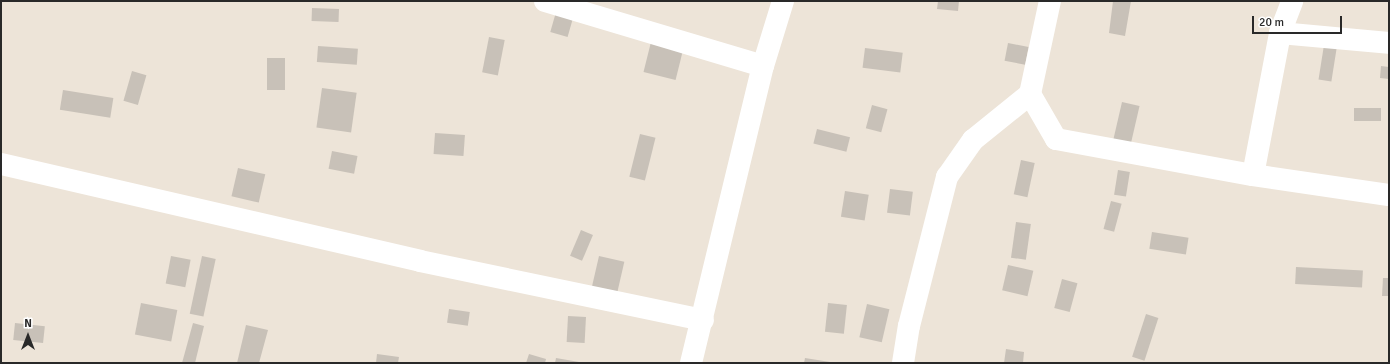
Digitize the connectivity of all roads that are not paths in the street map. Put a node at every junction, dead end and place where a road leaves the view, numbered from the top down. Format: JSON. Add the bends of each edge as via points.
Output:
{"nodes":[{"id":1,"x":783,"y":1,"type":"edge"},
{"id":2,"x":1050,"y":1,"type":"edge"},
{"id":3,"x":1292,"y":1,"type":"edge"},
{"id":4,"x":551,"y":2,"type":"edge"},
{"id":5,"x":1280,"y":33,"type":"junction"},
{"id":6,"x":1389,"y":43,"type":"edge"},
{"id":7,"x":763,"y":66,"type":"junction"},
{"id":8,"x":1030,"y":94,"type":"junction"},
{"id":9,"x":1,"y":164,"type":"edge"},
{"id":10,"x":1253,"y":175,"type":"junction"},
{"id":11,"x":1389,"y":194,"type":"edge"},
{"id":12,"x":703,"y":320,"type":"junction"},
{"id":13,"x":691,"y":363,"type":"edge"},
{"id":14,"x":903,"y":363,"type":"edge"}],
"edges":[{"from":1,"to":7,"type":"street"},
{"from":2,"to":8,"type":"street"},
{"from":3,"to":5,"type":"street"},
{"from":4,"to":7,"type":"street"},
{"from":5,"to":6,"type":"street"},
{"from":5,"to":10,"type":"street"},
{"from":7,"to":12,"type":"street"},
{"from":8,"to":10,"type":"street","via":[[1056,139]]},
{"from":8,"to":14,"type":"street","via":[[973,140],[947,177],[909,326]]},
{"from":9,"to":12,"type":"street","via":[[420,261]]},
{"from":10,"to":11,"type":"street"},
{"from":12,"to":13,"type":"street"}]}
